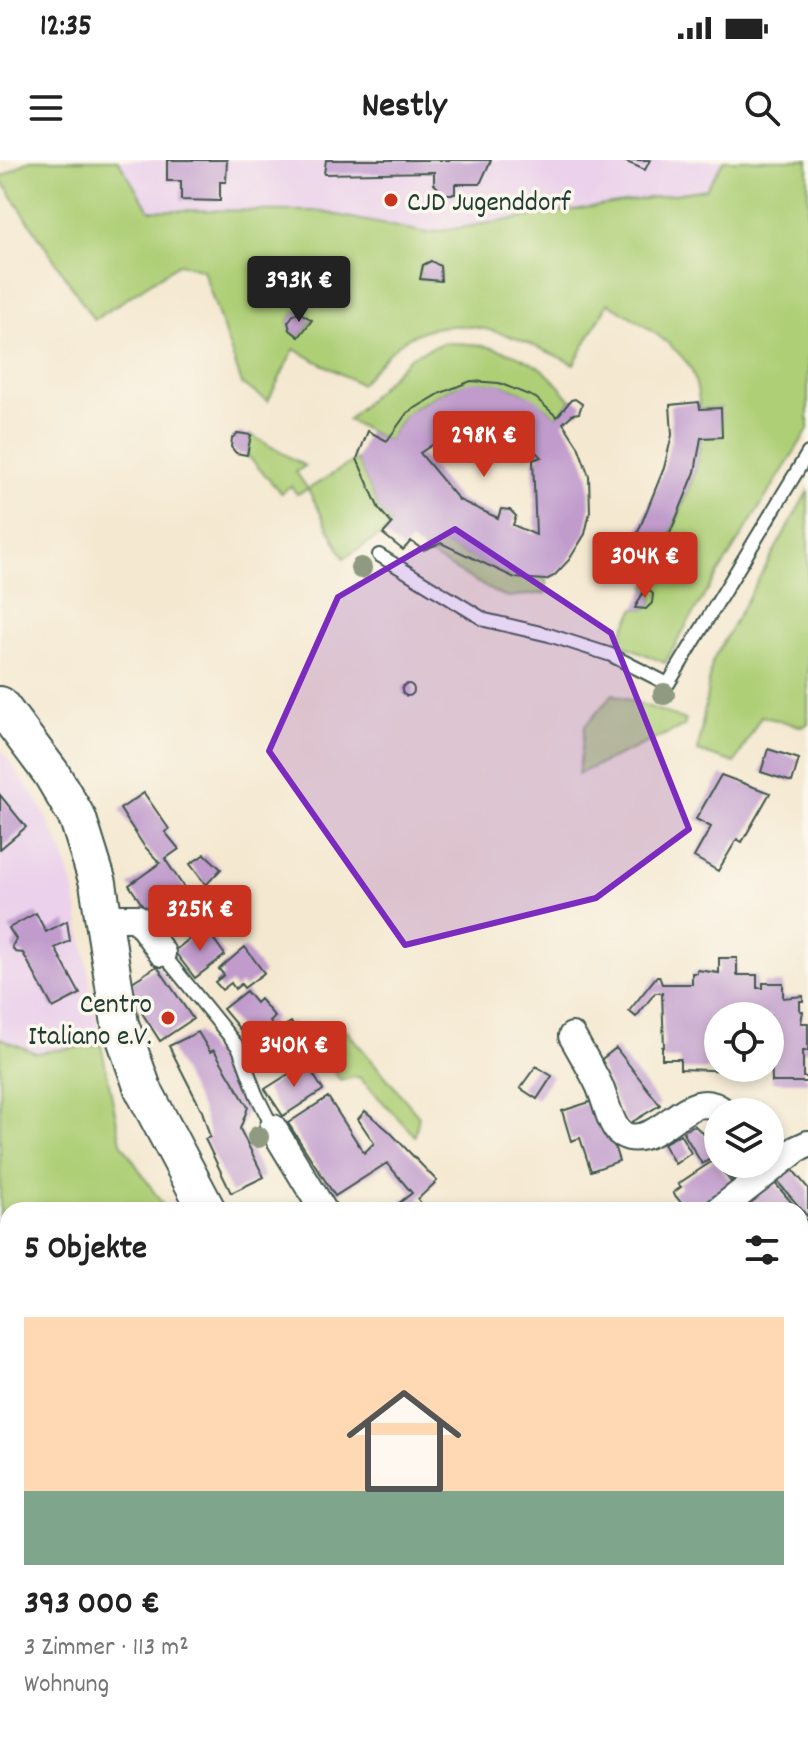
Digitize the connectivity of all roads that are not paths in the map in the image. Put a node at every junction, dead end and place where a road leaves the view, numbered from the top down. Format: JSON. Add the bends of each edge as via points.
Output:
{"nodes":[{"id":1,"x":808,"y":453,"type":"edge"},
{"id":2,"x":379,"y":555,"type":"dead end"},
{"id":3,"x":0,"y":705,"type":"edge"},
{"id":4,"x":105,"y":918,"type":"junction"},
{"id":5,"x":162,"y":953,"type":"joint"},
{"id":6,"x":572,"y":1036,"type":"dead end"},
{"id":7,"x":704,"y":1105,"type":"edge"},
{"id":8,"x":273,"y":1128,"type":"joint"},
{"id":9,"x":808,"y":1144,"type":"edge"},
{"id":10,"x":784,"y":1157,"type":"edge"},
{"id":11,"x":755,"y":1178,"type":"edge"},
{"id":12,"x":203,"y":1202,"type":"edge"},
{"id":13,"x":318,"y":1202,"type":"edge"},
{"id":14,"x":729,"y":1202,"type":"edge"}],
"edges":[{"from":1,"to":2,"type":"lane","via":[[668,684],[611,655],[485,620]]},
{"from":3,"to":4,"type":"street","via":[[78,819]]},
{"from":4,"to":5,"type":"street","via":[[137,918]]},
{"from":4,"to":12,"type":"street","via":[[120,1024],[143,1089]]},
{"from":5,"to":8,"type":"lane","via":[[239,1048]]},
{"from":6,"to":7,"type":"street","via":[[618,1131],[626,1136],[658,1131],[692,1106]]},
{"from":8,"to":13,"type":"street"},
{"from":9,"to":10,"type":"street"},
{"from":11,"to":14,"type":"street"}]}
